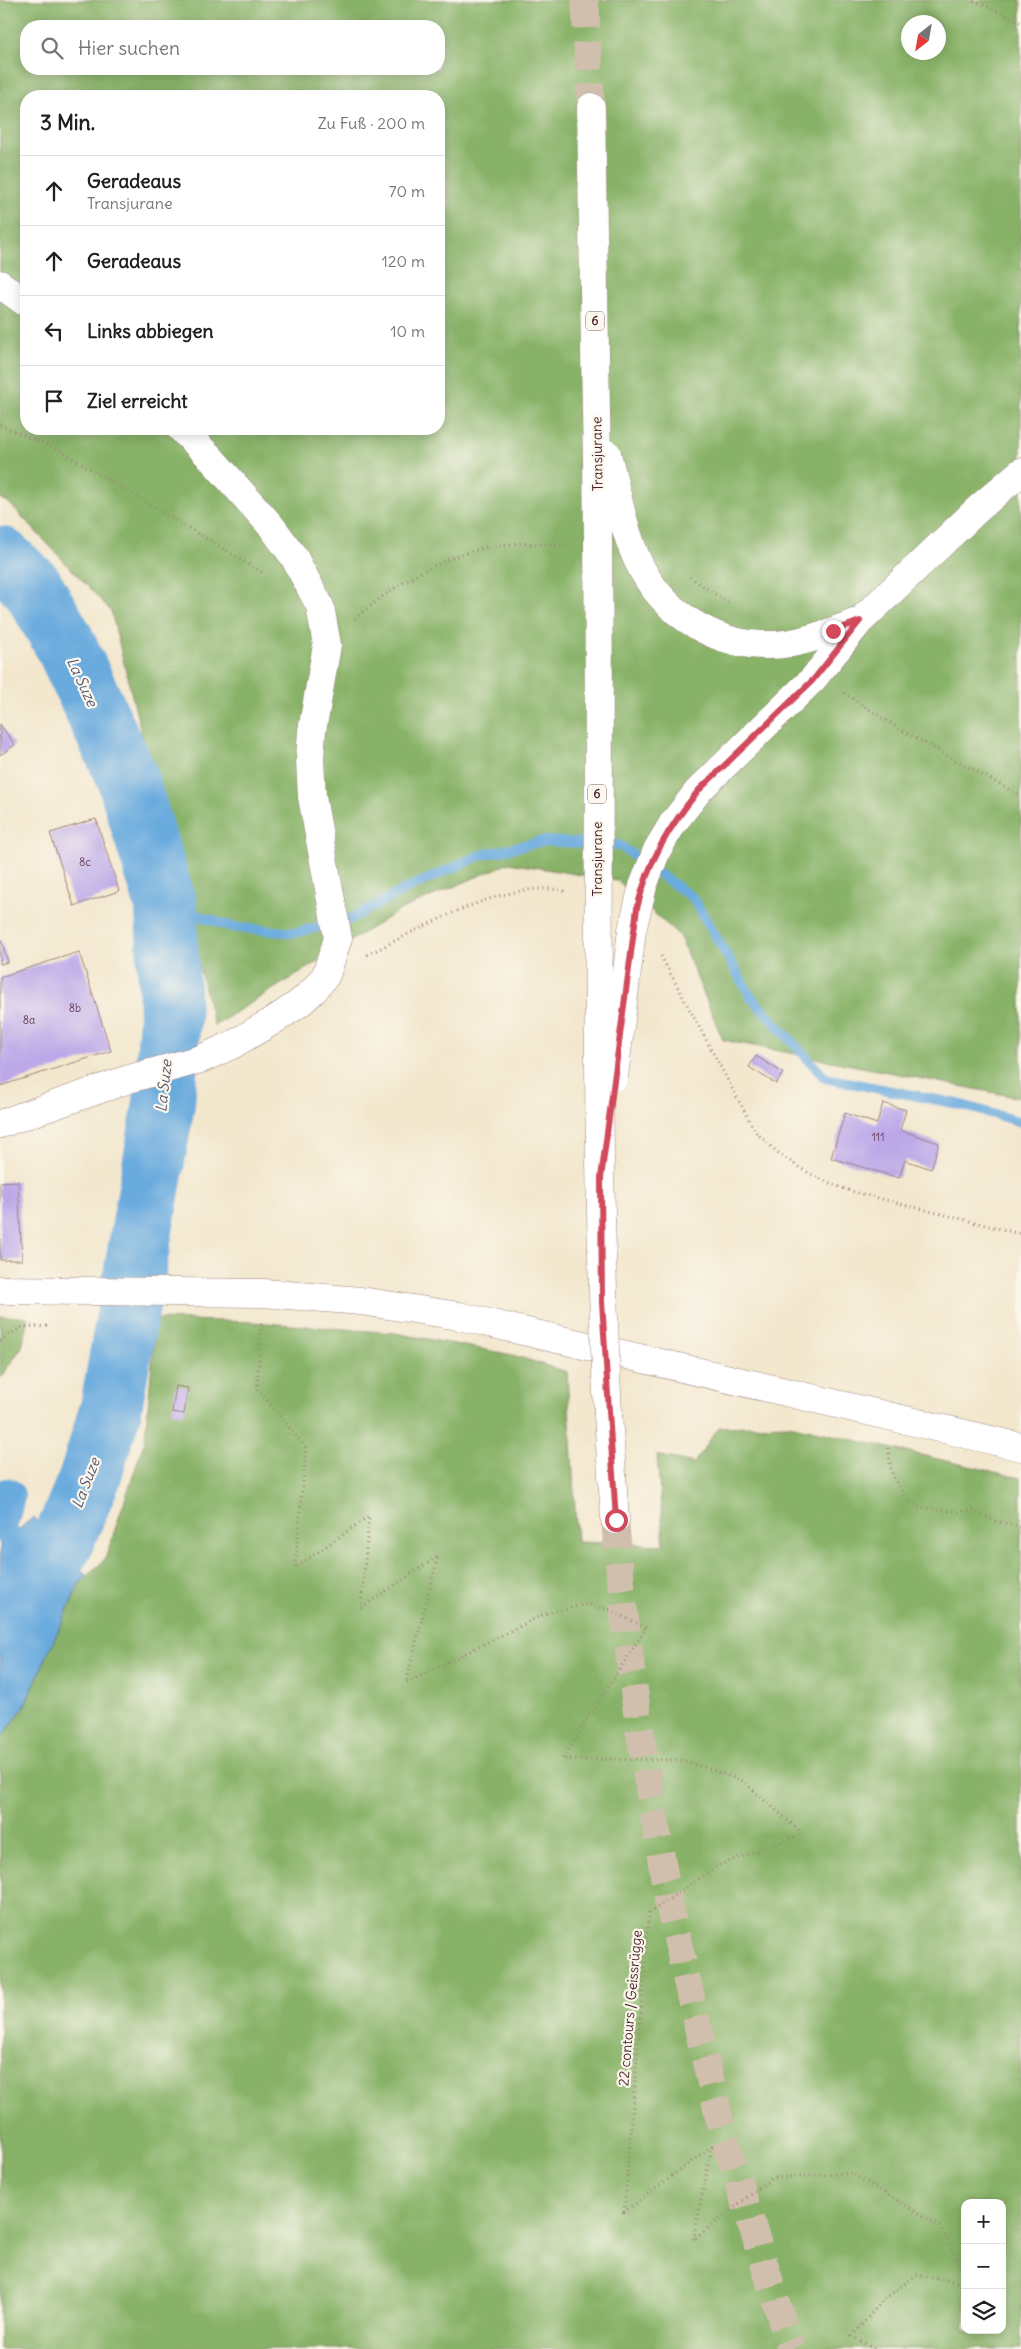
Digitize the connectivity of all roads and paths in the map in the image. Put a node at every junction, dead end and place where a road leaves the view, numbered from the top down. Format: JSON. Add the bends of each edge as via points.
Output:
{"nodes":[{"id":1,"x":974,"y":0,"type":"edge"},
{"id":2,"x":1021,"y":23,"type":"edge"},
{"id":3,"x":591,"y":107,"type":"tunnel mouth"},
{"id":4,"x":0,"y":284,"type":"edge"},
{"id":5,"x":20,"y":299,"type":"edge"},
{"id":6,"x":596,"y":411,"type":"junction"},
{"id":7,"x":0,"y":425,"type":"edge"},
{"id":8,"x":20,"y":433,"type":"edge"},
{"id":9,"x":24,"y":435,"type":"edge"},
{"id":10,"x":187,"y":435,"type":"edge"},
{"id":11,"x":1021,"y":472,"type":"edge"},
{"id":12,"x":269,"y":576,"type":"dead end"},
{"id":13,"x":860,"y":621,"type":"junction"},
{"id":14,"x":572,"y":893,"type":"dead end"},
{"id":15,"x":658,"y":952,"type":"dead end"},
{"id":16,"x":326,"y":975,"type":"junction"},
{"id":17,"x":0,"y":1124,"type":"edge"},
{"id":18,"x":601,"y":1178,"type":"junction"},
{"id":19,"x":1021,"y":1234,"type":"edge"},
{"id":20,"x":0,"y":1290,"type":"edge"},
{"id":21,"x":48,"y":1326,"type":"dead end"},
{"id":22,"x":261,"y":1326,"type":"dead end"},
{"id":23,"x":0,"y":1341,"type":"edge"},
{"id":24,"x":884,"y":1442,"type":"dead end"},
{"id":25,"x":1021,"y":1447,"type":"edge"},
{"id":26,"x":614,"y":1508,"type":"tunnel mouth"},
{"id":27,"x":1021,"y":1527,"type":"edge"},
{"id":28,"x":961,"y":2268,"type":"edge"},
{"id":29,"x":961,"y":2282,"type":"edge"},
{"id":30,"x":874,"y":2349,"type":"edge"}],
"edges":[{"from":1,"to":2,"type":"path"},
{"from":3,"to":6,"type":"main road","name":"Transjurane","number":"6"},
{"from":4,"to":5,"type":"main road"},
{"from":6,"to":13,"type":"main road","bridge":true,"via":[[635,555],[651,584],[680,615],[715,635],[762,644],[792,643]]},
{"from":6,"to":18,"type":"main road","name":"Transjurane","number":"6","bridge":true},
{"from":7,"to":8,"type":"path"},
{"from":9,"to":12,"type":"path","via":[[59,450]]},
{"from":10,"to":16,"type":"main road","via":[[251,501],[294,557],[320,606],[327,645],[312,731],[312,797],[338,938]]},
{"from":11,"to":13,"type":"main road"},
{"from":13,"to":18,"type":"main road","bridge":true,"via":[[813,680],[699,790],[657,850],[643,886],[632,930]]},
{"from":14,"to":16,"type":"path","via":[[537,890],[486,900]]},
{"from":15,"to":19,"type":"path","via":[[669,967],[755,1131],[786,1160],[827,1183],[854,1192]]},
{"from":16,"to":17,"type":"main road","via":[[301,1002],[232,1045]]},
{"from":18,"to":26,"type":"main road","name":"Transjurane","number":"6","bridge":true,"via":[[602,1302]]},
{"from":20,"to":25,"type":"main road","via":[[256,1294],[360,1301],[459,1316]]},
{"from":21,"to":23,"type":"path","via":[[22,1328]]},
{"from":22,"to":28,"type":"path","name":"22 contours / Geissrügge","via":[[257,1388],[306,1448],[295,1568],[369,1516],[361,1608],[438,1556],[406,1684],[544,1614],[586,1604],[610,1610],[646,1628],[562,1759],[683,1760],[743,1781],[803,1834],[719,1865],[649,1913],[624,2212],[712,2146],[693,2240],[772,2178],[852,2173],[940,2226]]},
{"from":24,"to":27,"type":"path","via":[[892,1474],[907,1501],[933,1509],[973,1510],[995,1521]]},
{"from":29,"to":30,"type":"path","via":[[916,2275],[884,2299],[852,2336]]}]}
